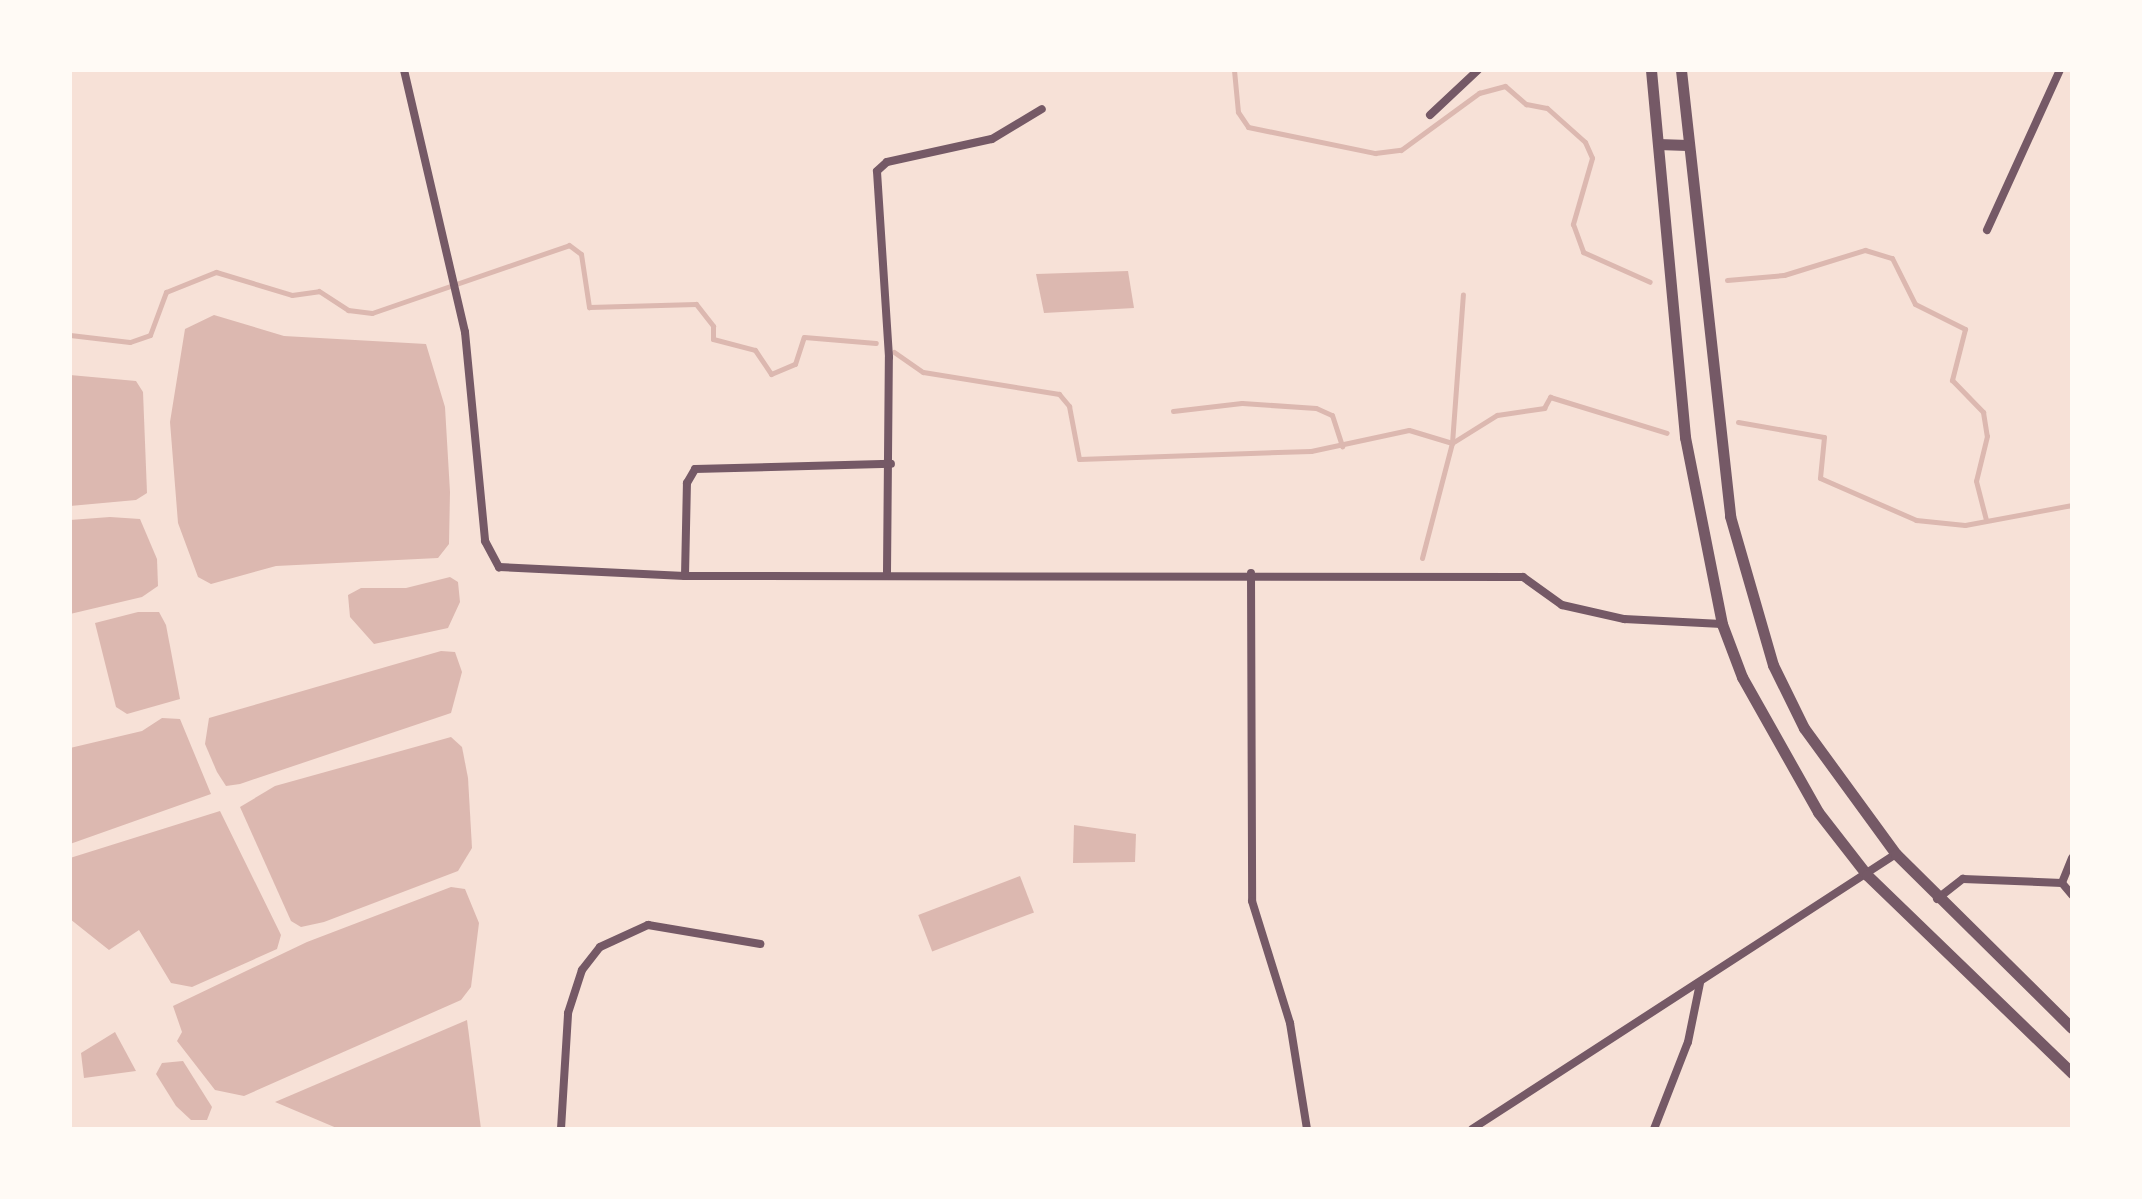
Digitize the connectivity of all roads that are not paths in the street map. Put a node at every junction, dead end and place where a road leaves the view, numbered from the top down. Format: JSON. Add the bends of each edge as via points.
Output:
{"nodes":[{"id":1,"x":404,"y":70,"type":"edge"},
{"id":2,"x":1478,"y":70,"type":"edge"},
{"id":3,"x":1651,"y":70,"type":"edge"},
{"id":4,"x":1681,"y":70,"type":"edge"},
{"id":5,"x":2060,"y":70,"type":"edge"},
{"id":6,"x":1042,"y":109,"type":"dead end"},
{"id":7,"x":1430,"y":115,"type":"dead end"},
{"id":8,"x":1658,"y":144,"type":"junction"},
{"id":9,"x":1687,"y":145,"type":"junction"},
{"id":10,"x":1987,"y":230,"type":"dead end"},
{"id":11,"x":891,"y":464,"type":"junction"},
{"id":12,"x":887,"y":572,"type":"junction"},
{"id":13,"x":1251,"y":573,"type":"junction"},
{"id":14,"x":685,"y":576,"type":"junction"},
{"id":15,"x":1722,"y":624,"type":"junction"},
{"id":16,"x":1896,"y":854,"type":"junction"},
{"id":17,"x":2072,"y":858,"type":"edge"},
{"id":18,"x":1867,"y":875,"type":"junction"},
{"id":19,"x":2062,"y":883,"type":"junction"},
{"id":20,"x":2072,"y":895,"type":"edge"},
{"id":21,"x":1937,"y":900,"type":"junction"},
{"id":22,"x":760,"y":944,"type":"dead end"},
{"id":23,"x":1700,"y":983,"type":"junction"},
{"id":24,"x":2072,"y":1028,"type":"edge"},
{"id":25,"x":2072,"y":1073,"type":"edge"},
{"id":26,"x":561,"y":1129,"type":"edge"},
{"id":27,"x":1307,"y":1129,"type":"edge"},
{"id":28,"x":1472,"y":1129,"type":"edge"},
{"id":29,"x":1654,"y":1129,"type":"edge"}],
"edges":[{"from":1,"to":14,"type":"street","via":[[456,295],[489,557],[515,572]]},
{"from":2,"to":7,"type":"street"},
{"from":3,"to":8,"type":"street"},
{"from":4,"to":9,"type":"street"},
{"from":5,"to":10,"type":"street"},
{"from":6,"to":11,"type":"street","via":[[992,139],[887,162],[877,171]]},
{"from":8,"to":9,"type":"street"},
{"from":8,"to":15,"type":"street","via":[[1685,437]]},
{"from":9,"to":16,"type":"street","via":[[1718,434],[1753,609],[1804,728]]},
{"from":11,"to":12,"type":"street"},
{"from":11,"to":14,"type":"street","via":[[695,469],[687,483]]},
{"from":12,"to":13,"type":"street"},
{"from":12,"to":14,"type":"street"},
{"from":13,"to":15,"type":"street","via":[[1523,577],[1562,605],[1624,619]]},
{"from":13,"to":27,"type":"street","via":[[1252,901],[1290,1023]]},
{"from":15,"to":18,"type":"street","via":[[1773,740]]},
{"from":16,"to":18,"type":"street"},
{"from":16,"to":21,"type":"street"},
{"from":17,"to":19,"type":"street"},
{"from":18,"to":23,"type":"street"},
{"from":18,"to":25,"type":"street"},
{"from":19,"to":20,"type":"street"},
{"from":19,"to":21,"type":"street","via":[[1963,879]]},
{"from":21,"to":24,"type":"street"},
{"from":22,"to":26,"type":"street","via":[[648,925],[600,947],[582,970],[568,1013]]},
{"from":23,"to":28,"type":"street"},
{"from":23,"to":29,"type":"street","via":[[1688,1042]]}]}
